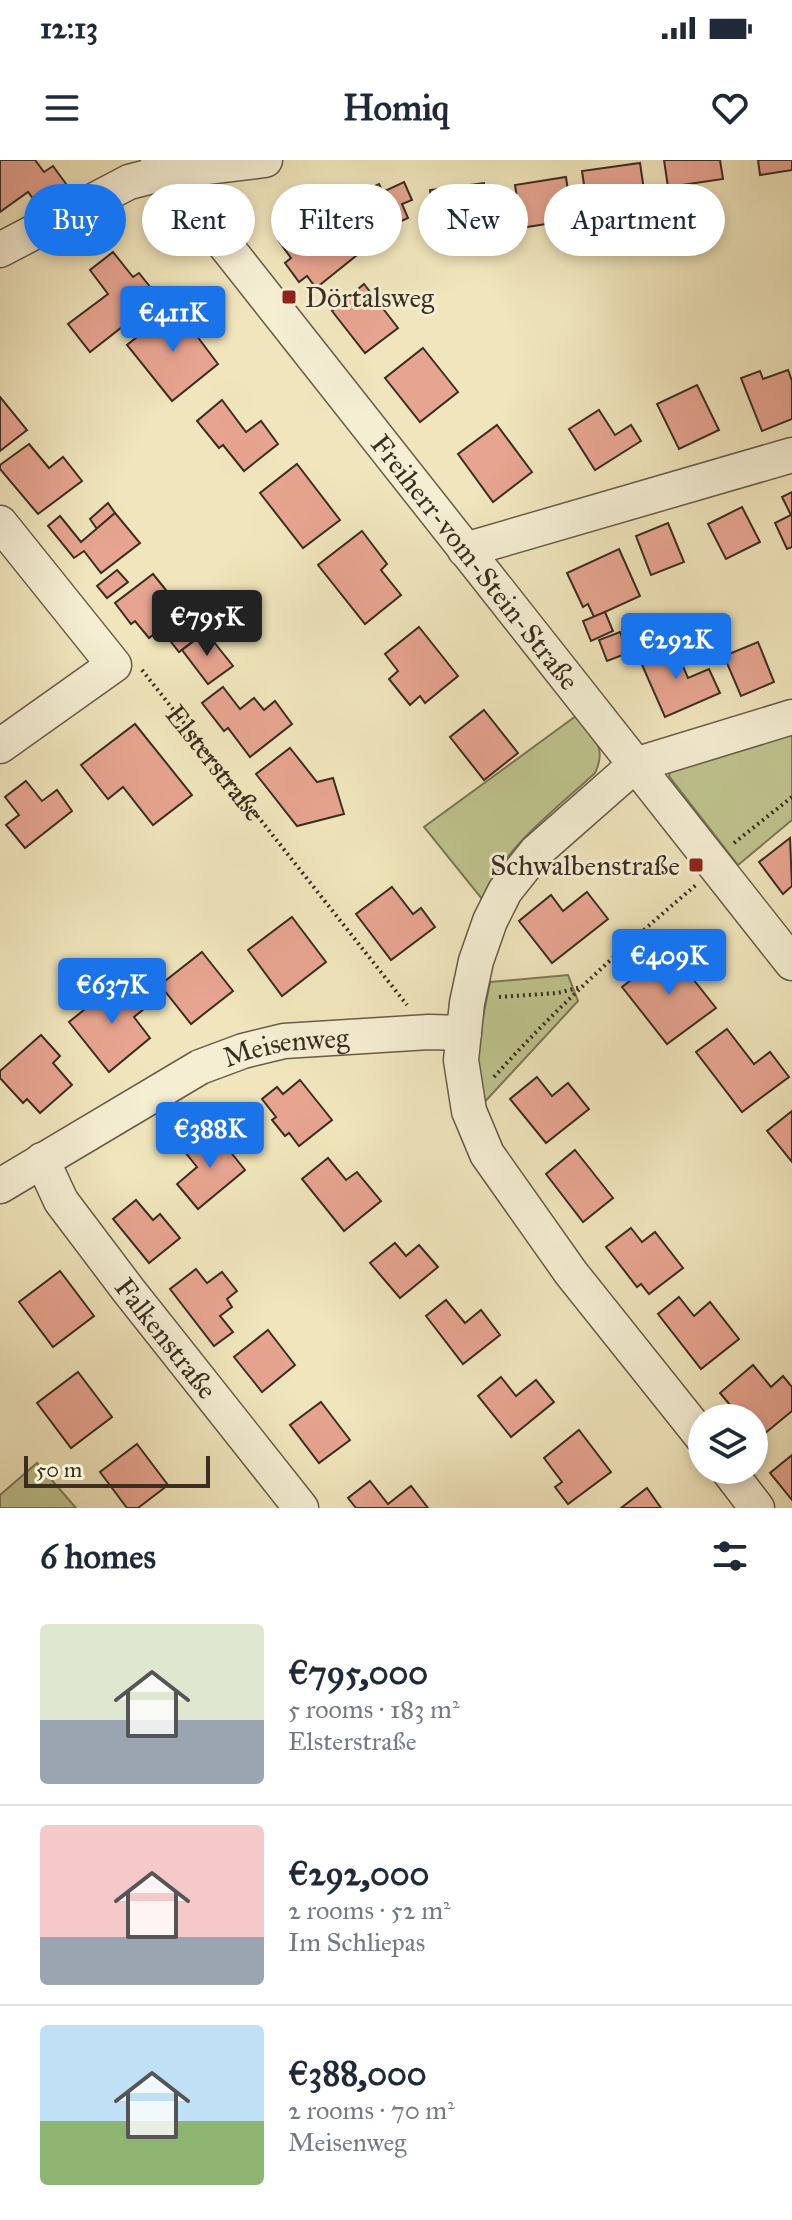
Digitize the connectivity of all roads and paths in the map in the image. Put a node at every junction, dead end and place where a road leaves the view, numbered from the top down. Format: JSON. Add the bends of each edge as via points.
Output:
{"nodes":[{"id":1,"x":265,"y":160,"type":"edge"},
{"id":2,"x":163,"y":166,"type":"edge"},
{"id":3,"x":0,"y":250,"type":"edge"},
{"id":4,"x":792,"y":455,"type":"edge"},
{"id":5,"x":0,"y":523,"type":"edge"},
{"id":6,"x":465,"y":550,"type":"junction"},
{"id":7,"x":114,"y":665,"type":"junction"},
{"id":8,"x":792,"y":717,"type":"edge"},
{"id":9,"x":0,"y":746,"type":"edge"},
{"id":10,"x":635,"y":765,"type":"junction"},
{"id":11,"x":792,"y":797,"type":"edge"},
{"id":12,"x":714,"y":864,"type":"junction"},
{"id":13,"x":792,"y":963,"type":"edge"},
{"id":14,"x":584,"y":987,"type":"junction"},
{"id":15,"x":466,"y":1018,"type":"junction"},
{"id":16,"x":429,"y":1032,"type":"junction"},
{"id":17,"x":469,"y":1111,"type":"junction"},
{"id":18,"x":42,"y":1160,"type":"junction"},
{"id":19,"x":0,"y":1186,"type":"edge"},
{"id":20,"x":688,"y":1419,"type":"edge"},
{"id":21,"x":739,"y":1484,"type":"edge"},
{"id":22,"x":301,"y":1508,"type":"edge"},
{"id":23,"x":757,"y":1508,"type":"edge"}],
"edges":[{"from":1,"to":2,"type":"street"},
{"from":2,"to":3,"type":"street"},
{"from":2,"to":6,"type":"street","name":"Freiherr-vom-Stein-Straße"},
{"from":4,"to":6,"type":"street"},
{"from":5,"to":7,"type":"street"},
{"from":6,"to":10,"type":"street","name":"Freiherr-vom-Stein-Straße"},
{"from":7,"to":9,"type":"street"},
{"from":7,"to":16,"type":"path","name":"Elsterstraße","via":[[127,652]]},
{"from":8,"to":10,"type":"street"},
{"from":10,"to":12,"type":"street","name":"Freiherr-vom-Stein-Straße"},
{"from":10,"to":15,"type":"street","via":[[536,852],[505,891],[476,961]]},
{"from":11,"to":12,"type":"path"},
{"from":12,"to":13,"type":"street","name":"Freiherr-vom-Stein-Straße"},
{"from":12,"to":14,"type":"path"},
{"from":14,"to":15,"type":"path","via":[[489,998]]},
{"from":14,"to":17,"type":"path","via":[[530,1037]]},
{"from":15,"to":16,"type":"street","name":"Meisenweg"},
{"from":15,"to":17,"type":"street","via":[[461,1060]]},
{"from":16,"to":18,"type":"street","name":"Meisenweg","via":[[284,1041],[243,1051],[200,1067]]},
{"from":17,"to":20,"type":"street","via":[[503,1180]]},
{"from":18,"to":19,"type":"street","name":"Meisenweg"},
{"from":18,"to":22,"type":"street","name":"Falkenstraße","via":[[61,1201]]},
{"from":21,"to":23,"type":"street"}]}
